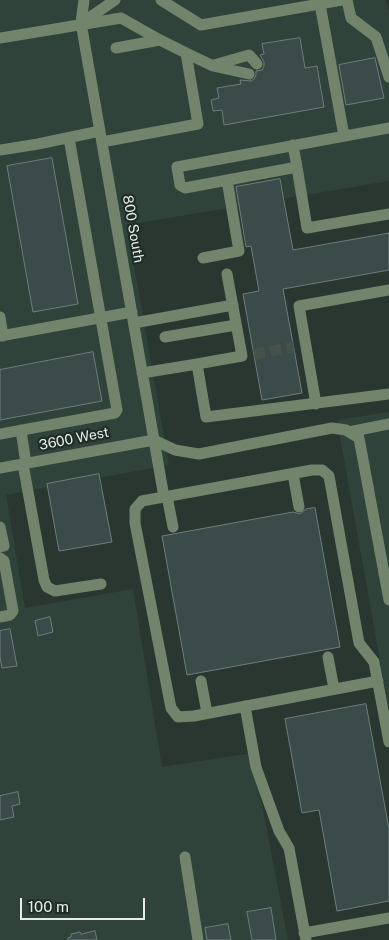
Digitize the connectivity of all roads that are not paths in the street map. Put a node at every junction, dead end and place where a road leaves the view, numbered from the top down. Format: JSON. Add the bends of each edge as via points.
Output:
{"nodes":[{"id":1,"x":84,"y":0,"type":"edge"},
{"id":2,"x":115,"y":0,"type":"edge"},
{"id":3,"x":161,"y":0,"type":"edge"},
{"id":4,"x":342,"y":0,"type":"edge"},
{"id":5,"x":347,"y":0,"type":"edge"},
{"id":6,"x":320,"y":4,"type":"junction"},
{"id":7,"x":81,"y":23,"type":"junction"},
{"id":8,"x":0,"y":38,"type":"edge"},
{"id":9,"x":160,"y":40,"type":"junction"},
{"id":10,"x":116,"y":48,"type":"dead end"},
{"id":11,"x":186,"y":53,"type":"junction"},
{"id":12,"x":257,"y":64,"type":"dead end"},
{"id":13,"x":213,"y":66,"type":"junction"},
{"id":14,"x":249,"y":74,"type":"dead end"},
{"id":15,"x":389,"y":77,"type":"edge"},
{"id":16,"x":389,"y":128,"type":"edge"},
{"id":17,"x":101,"y":136,"type":"junction"},
{"id":18,"x":344,"y":136,"type":"junction"},
{"id":19,"x":69,"y":138,"type":"junction"},
{"id":20,"x":293,"y":145,"type":"junction"},
{"id":21,"x":0,"y":150,"type":"edge"},
{"id":22,"x":296,"y":168,"type":"junction"},
{"id":23,"x":227,"y":180,"type":"junction"},
{"id":24,"x":389,"y":214,"type":"edge"},
{"id":25,"x":203,"y":258,"type":"dead end"},
{"id":26,"x":227,"y":274,"type":"dead end"},
{"id":27,"x":389,"y":290,"type":"edge"},
{"id":28,"x":233,"y":305,"type":"junction"},
{"id":29,"x":101,"y":317,"type":"junction"},
{"id":30,"x":133,"y":317,"type":"junction"},
{"id":31,"x":0,"y":318,"type":"edge"},
{"id":32,"x":236,"y":325,"type":"junction"},
{"id":33,"x":2,"y":336,"type":"edge"},
{"id":34,"x":165,"y":338,"type":"dead end"},
{"id":35,"x":306,"y":345,"type":"junction"},
{"id":36,"x":294,"y":347,"type":"tunnel mouth"},
{"id":37,"x":196,"y":364,"type":"junction"},
{"id":38,"x":142,"y":373,"type":"junction"},
{"id":39,"x":389,"y":394,"type":"edge"},
{"id":40,"x":316,"y":404,"type":"junction"},
{"id":41,"x":389,"y":424,"type":"edge"},
{"id":42,"x":22,"y":430,"type":"junction"},
{"id":43,"x":349,"y":432,"type":"junction"},
{"id":44,"x":0,"y":434,"type":"edge"},
{"id":45,"x":154,"y":440,"type":"junction"},
{"id":46,"x":25,"y":464,"type":"junction"},
{"id":47,"x":0,"y":468,"type":"edge"},
{"id":48,"x":293,"y":474,"type":"junction"},
{"id":49,"x":166,"y":496,"type":"junction"},
{"id":50,"x":299,"y":507,"type":"dead end"},
{"id":51,"x":0,"y":526,"type":"edge"},
{"id":52,"x":173,"y":527,"type":"dead end"},
{"id":53,"x":0,"y":547,"type":"edge"},
{"id":54,"x":0,"y":558,"type":"edge"},
{"id":55,"x":101,"y":584,"type":"dead end"},
{"id":56,"x":389,"y":600,"type":"edge"},
{"id":57,"x":0,"y":617,"type":"edge"},
{"id":58,"x":328,"y":657,"type":"dead end"},
{"id":59,"x":201,"y":681,"type":"dead end"},
{"id":60,"x":378,"y":681,"type":"junction"},
{"id":61,"x":334,"y":689,"type":"junction"},
{"id":62,"x":246,"y":706,"type":"junction"},
{"id":63,"x":207,"y":713,"type":"junction"},
{"id":64,"x":389,"y":742,"type":"edge"},
{"id":65,"x":185,"y":857,"type":"dead end"},
{"id":66,"x":389,"y":918,"type":"edge"},
{"id":67,"x":305,"y":936,"type":"edge"},
{"id":68,"x":198,"y":940,"type":"edge"}],
"edges":[{"from":1,"to":7,"type":"street","name":"800 South"},
{"from":2,"to":7,"type":"street"},
{"from":3,"to":6,"type":"street","via":[[201,25]]},
{"from":4,"to":6,"type":"street"},
{"from":5,"to":15,"type":"street","via":[[351,18],[376,37]]},
{"from":6,"to":18,"type":"street"},
{"from":7,"to":8,"type":"street"},
{"from":7,"to":9,"type":"street","via":[[121,18]]},
{"from":7,"to":17,"type":"street","name":"800 South"},
{"from":9,"to":10,"type":"street"},
{"from":9,"to":11,"type":"street"},
{"from":11,"to":13,"type":"street"},
{"from":11,"to":17,"type":"street","via":[[198,124]]},
{"from":12,"to":13,"type":"street","via":[[248,55]]},
{"from":13,"to":14,"type":"street"},
{"from":16,"to":18,"type":"street"},
{"from":17,"to":19,"type":"street"},
{"from":17,"to":30,"type":"street","name":"800 South"},
{"from":18,"to":20,"type":"street"},
{"from":19,"to":21,"type":"street"},
{"from":19,"to":29,"type":"street"},
{"from":20,"to":22,"type":"street"},
{"from":20,"to":23,"type":"street","via":[[177,166],[180,185],[186,192]]},
{"from":22,"to":23,"type":"street"},
{"from":22,"to":24,"type":"street","via":[[307,228]]},
{"from":23,"to":25,"type":"street","via":[[240,251]]},
{"from":26,"to":28,"type":"street"},
{"from":27,"to":35,"type":"street","via":[[299,306]]},
{"from":28,"to":30,"type":"street"},
{"from":28,"to":32,"type":"street"},
{"from":29,"to":30,"type":"street"},
{"from":29,"to":33,"type":"street"},
{"from":29,"to":42,"type":"street","via":[[118,410]]},
{"from":30,"to":38,"type":"street","name":"800 South"},
{"from":31,"to":33,"type":"street"},
{"from":32,"to":34,"type":"street"},
{"from":32,"to":37,"type":"street","via":[[248,355]]},
{"from":35,"to":36,"type":"street"},
{"from":35,"to":40,"type":"street"},
{"from":37,"to":38,"type":"street"},
{"from":37,"to":40,"type":"street","via":[[206,417]]},
{"from":38,"to":45,"type":"street","name":"800 South"},
{"from":39,"to":40,"type":"street"},
{"from":41,"to":43,"type":"street"},
{"from":42,"to":44,"type":"street"},
{"from":42,"to":46,"type":"street"},
{"from":43,"to":45,"type":"street","via":[[332,428],[200,454],[175,450]]},
{"from":43,"to":56,"type":"street","via":[[359,438]]},
{"from":45,"to":46,"type":"street","name":"3600 West"},
{"from":45,"to":49,"type":"street","name":"800 South"},
{"from":46,"to":47,"type":"street","name":"3600 West"},
{"from":46,"to":55,"type":"street","via":[[44,580],[48,587],[55,591]]},
{"from":48,"to":49,"type":"street"},
{"from":48,"to":50,"type":"street"},
{"from":48,"to":60,"type":"street","via":[[322,470],[328,476],[359,643],[374,662]]},
{"from":49,"to":52,"type":"street","name":"800 South"},
{"from":49,"to":63,"type":"street","via":[[142,501],[135,509],[136,523],[171,708],[178,717]]},
{"from":51,"to":53,"type":"street","via":[[4,546]]},
{"from":54,"to":57,"type":"street","via":[[4,561],[13,611]]},
{"from":58,"to":61,"type":"street"},
{"from":59,"to":63,"type":"street"},
{"from":60,"to":61,"type":"street"},
{"from":60,"to":64,"type":"street"},
{"from":61,"to":62,"type":"street"},
{"from":62,"to":63,"type":"street"},
{"from":62,"to":67,"type":"street","via":[[256,767],[279,831],[289,848]]},
{"from":65,"to":68,"type":"street"},
{"from":66,"to":67,"type":"street"}]}
